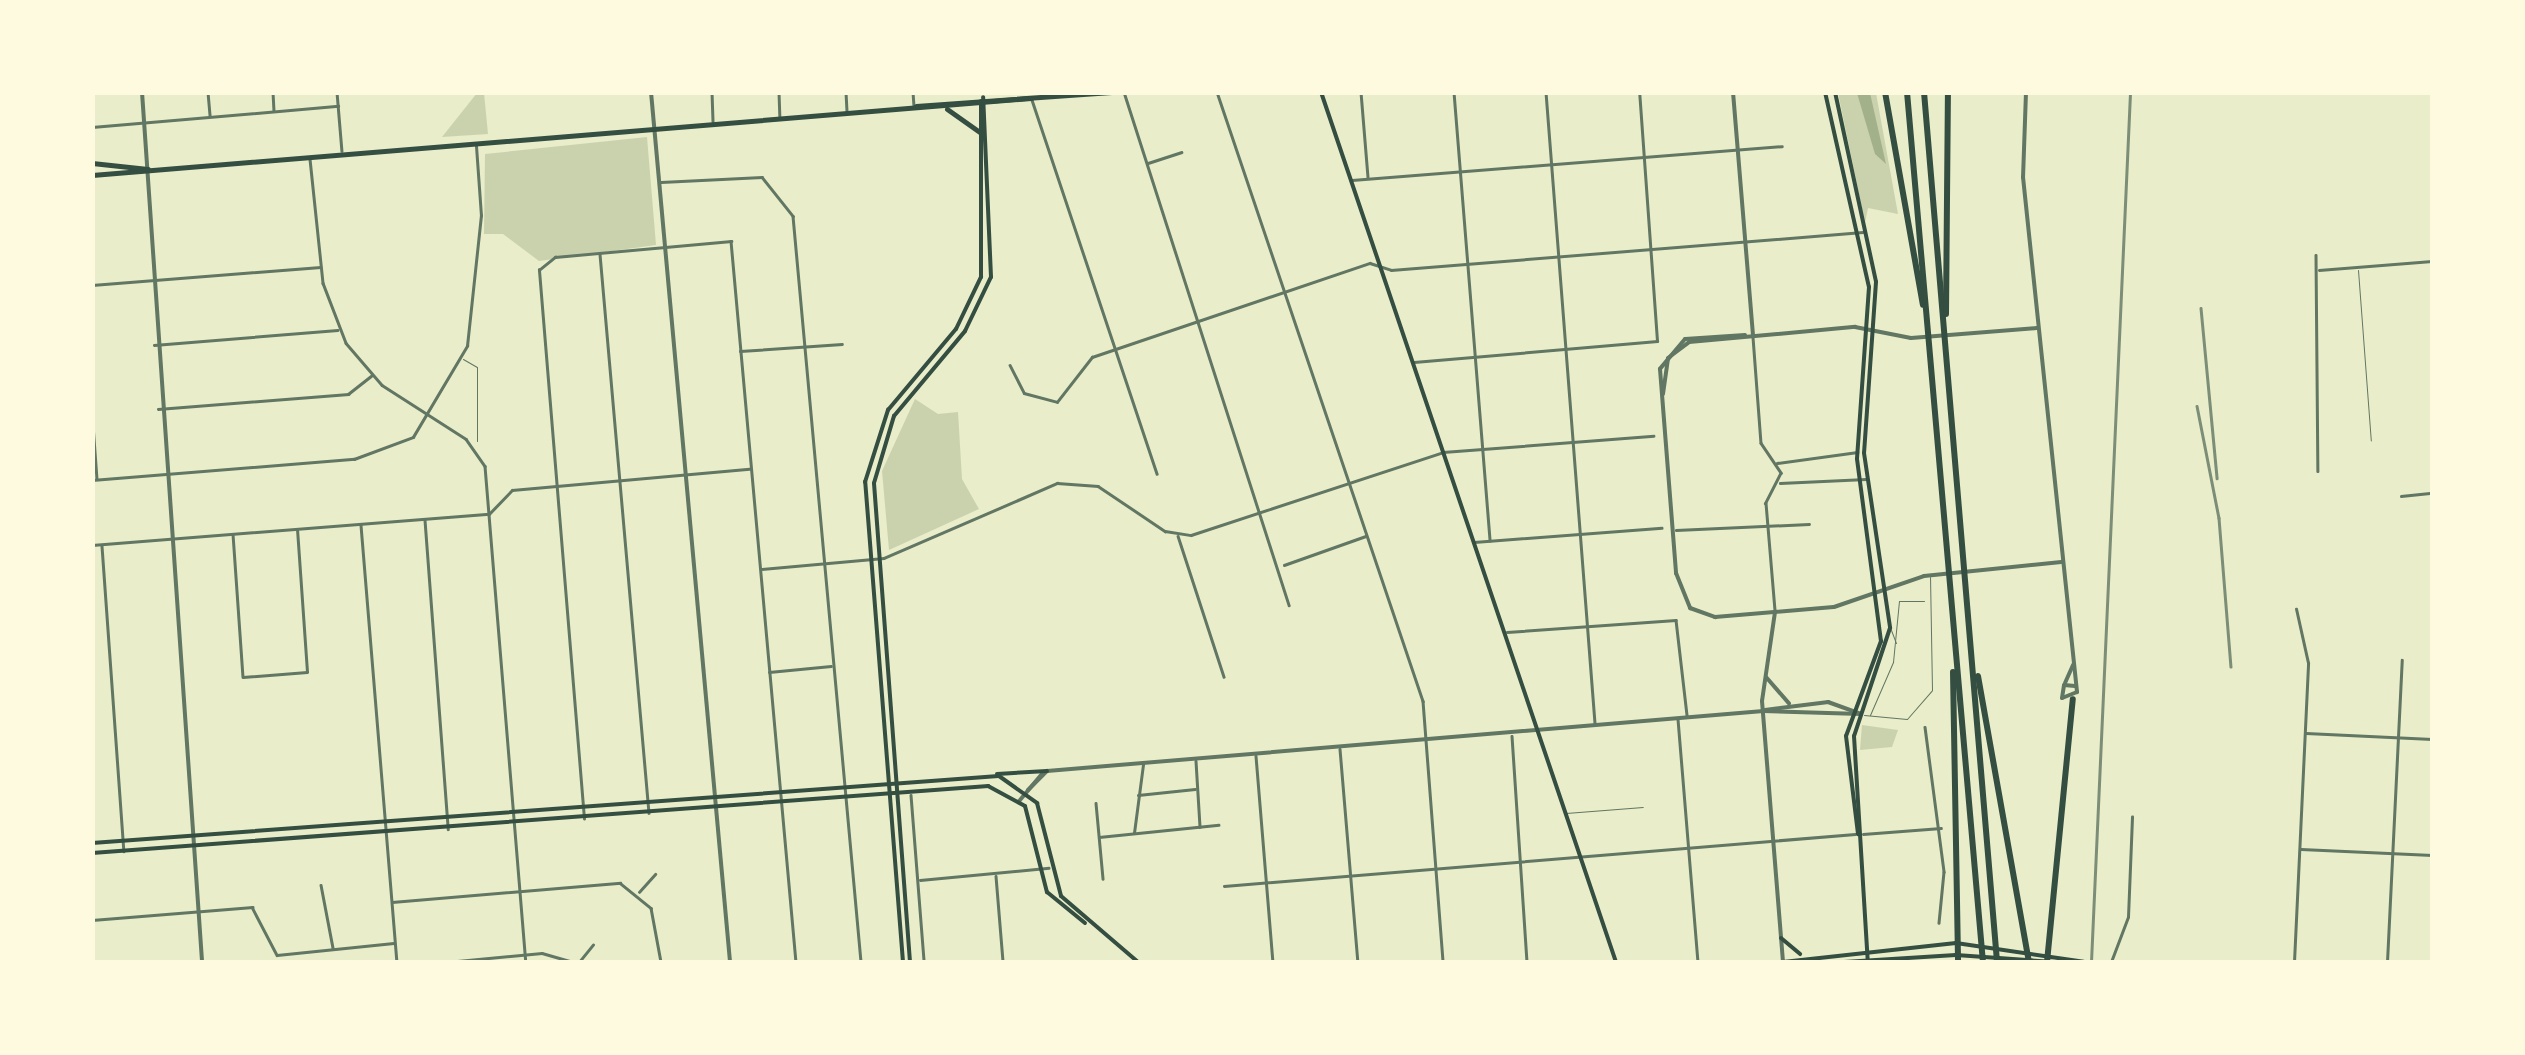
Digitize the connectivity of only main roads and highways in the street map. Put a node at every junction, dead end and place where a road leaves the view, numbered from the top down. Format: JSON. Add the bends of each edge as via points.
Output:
{"nodes":[{"id":1,"x":1111,"y":92,"type":"edge"},
{"id":2,"x":1321,"y":92,"type":"edge"},
{"id":3,"x":1825,"y":92,"type":"edge"},
{"id":4,"x":1834,"y":92,"type":"edge"},
{"id":5,"x":1883,"y":92,"type":"edge"},
{"id":6,"x":1907,"y":92,"type":"edge"},
{"id":7,"x":1924,"y":92,"type":"edge"},
{"id":8,"x":1948,"y":92,"type":"edge"},
{"id":9,"x":1056,"y":94,"type":"edge"},
{"id":10,"x":983,"y":95,"type":"edge"},
{"id":11,"x":1031,"y":98,"type":"junction"},
{"id":12,"x":984,"y":106,"type":"junction"},
{"id":13,"x":914,"y":107,"type":"junction"},
{"id":14,"x":944,"y":108,"type":"junction"},
{"id":15,"x":980,"y":133,"type":"junction"},
{"id":16,"x":92,"y":163,"type":"edge"},
{"id":17,"x":148,"y":169,"type":"junction"},
{"id":18,"x":92,"y":175,"type":"edge"},
{"id":19,"x":1944,"y":320,"type":"junction"},
{"id":20,"x":1927,"y":326,"type":"junction"},
{"id":21,"x":1860,"y":452,"type":"junction"},
{"id":22,"x":1954,"y":651,"type":"junction"},
{"id":23,"x":1974,"y":660,"type":"junction"},
{"id":24,"x":2073,"y":700,"type":"road end"},
{"id":25,"x":1047,"y":771,"type":"road end"},
{"id":26,"x":992,"y":775,"type":"junction"},
{"id":27,"x":886,"y":784,"type":"junction"},
{"id":28,"x":896,"y":784,"type":"junction"},
{"id":29,"x":896,"y":794,"type":"junction"},
{"id":30,"x":887,"y":795,"type":"junction"},
{"id":31,"x":1858,"y":834,"type":"junction"},
{"id":32,"x":92,"y":843,"type":"edge"},
{"id":33,"x":92,"y":852,"type":"edge"},
{"id":34,"x":1085,"y":923,"type":"junction"},
{"id":35,"x":1781,"y":938,"type":"road end"},
{"id":36,"x":1956,"y":943,"type":"junction"},
{"id":37,"x":2028,"y":949,"type":"junction"},
{"id":38,"x":1868,"y":951,"type":"junction"},
{"id":39,"x":1804,"y":956,"type":"junction"},
{"id":40,"x":1957,"y":959,"type":"edge"},
{"id":41,"x":903,"y":962,"type":"edge"},
{"id":42,"x":910,"y":962,"type":"edge"},
{"id":43,"x":1138,"y":962,"type":"edge"},
{"id":44,"x":1616,"y":962,"type":"edge"},
{"id":45,"x":1783,"y":962,"type":"edge"},
{"id":46,"x":1844,"y":962,"type":"edge"},
{"id":47,"x":1868,"y":962,"type":"edge"},
{"id":48,"x":1983,"y":962,"type":"edge"},
{"id":49,"x":1997,"y":962,"type":"edge"},
{"id":50,"x":2029,"y":962,"type":"edge"},
{"id":51,"x":2046,"y":962,"type":"edge"},
{"id":52,"x":2054,"y":962,"type":"edge"},
{"id":53,"x":2082,"y":962,"type":"edge"}],
"edges":[{"from":1,"to":9,"type":"main road"},
{"from":2,"to":44,"type":"main road"},
{"from":3,"to":21,"type":"main road","via":[[1869,287]]},
{"from":4,"to":21,"type":"main road","via":[[1864,232],[1875,330]]},
{"from":5,"to":20,"type":"highway"},
{"from":6,"to":20,"type":"highway"},
{"from":7,"to":19,"type":"highway"},
{"from":8,"to":19,"type":"highway"},
{"from":9,"to":11,"type":"main road"},
{"from":10,"to":11,"type":"main road"},
{"from":10,"to":12,"type":"main road"},
{"from":10,"to":13,"type":"main road"},
{"from":11,"to":12,"type":"main road"},
{"from":12,"to":14,"type":"main road"},
{"from":12,"to":15,"type":"main road"},
{"from":12,"to":28,"type":"main road","via":[[991,276],[971,322],[889,428],[874,483]]},
{"from":13,"to":14,"type":"main road"},
{"from":13,"to":17,"type":"main road"},
{"from":14,"to":15,"type":"main road"},
{"from":15,"to":27,"type":"main road","via":[[981,276],[956,329],[880,425],[865,482]]},
{"from":16,"to":17,"type":"main road"},
{"from":17,"to":18,"type":"main road"},
{"from":19,"to":23,"type":"highway"},
{"from":20,"to":22,"type":"highway"},
{"from":21,"to":31,"type":"main road","via":[[1890,628],[1861,714]]},
{"from":21,"to":31,"type":"main road","via":[[1880,652],[1851,715]]},
{"from":22,"to":36,"type":"highway"},
{"from":22,"to":48,"type":"highway"},
{"from":23,"to":37,"type":"highway"},
{"from":23,"to":49,"type":"highway"},
{"from":24,"to":51,"type":"highway"},
{"from":25,"to":26,"type":"main road"},
{"from":26,"to":28,"type":"main road"},
{"from":26,"to":34,"type":"main road","via":[[1028,790],[1043,817],[1048,868]]},
{"from":27,"to":28,"type":"main road"},
{"from":27,"to":30,"type":"main road"},
{"from":27,"to":32,"type":"main road"},
{"from":28,"to":29,"type":"main road"},
{"from":29,"to":30,"type":"main road"},
{"from":29,"to":34,"type":"main road","via":[[988,786],[1020,800],[1034,825],[1039,870],[1059,909]]},
{"from":29,"to":42,"type":"main road"},
{"from":30,"to":33,"type":"main road"},
{"from":30,"to":41,"type":"main road"},
{"from":31,"to":38,"type":"main road"},
{"from":34,"to":43,"type":"main road"},
{"from":35,"to":39,"type":"main road"},
{"from":36,"to":37,"type":"main road"},
{"from":36,"to":38,"type":"main road"},
{"from":36,"to":40,"type":"highway"},
{"from":37,"to":50,"type":"highway"},
{"from":37,"to":53,"type":"main road"},
{"from":38,"to":39,"type":"main road"},
{"from":38,"to":47,"type":"main road"},
{"from":39,"to":45,"type":"main road"},
{"from":40,"to":47,"type":"main road"},
{"from":40,"to":50,"type":"main road"},
{"from":46,"to":47,"type":"main road"},
{"from":50,"to":52,"type":"main road"}]}
